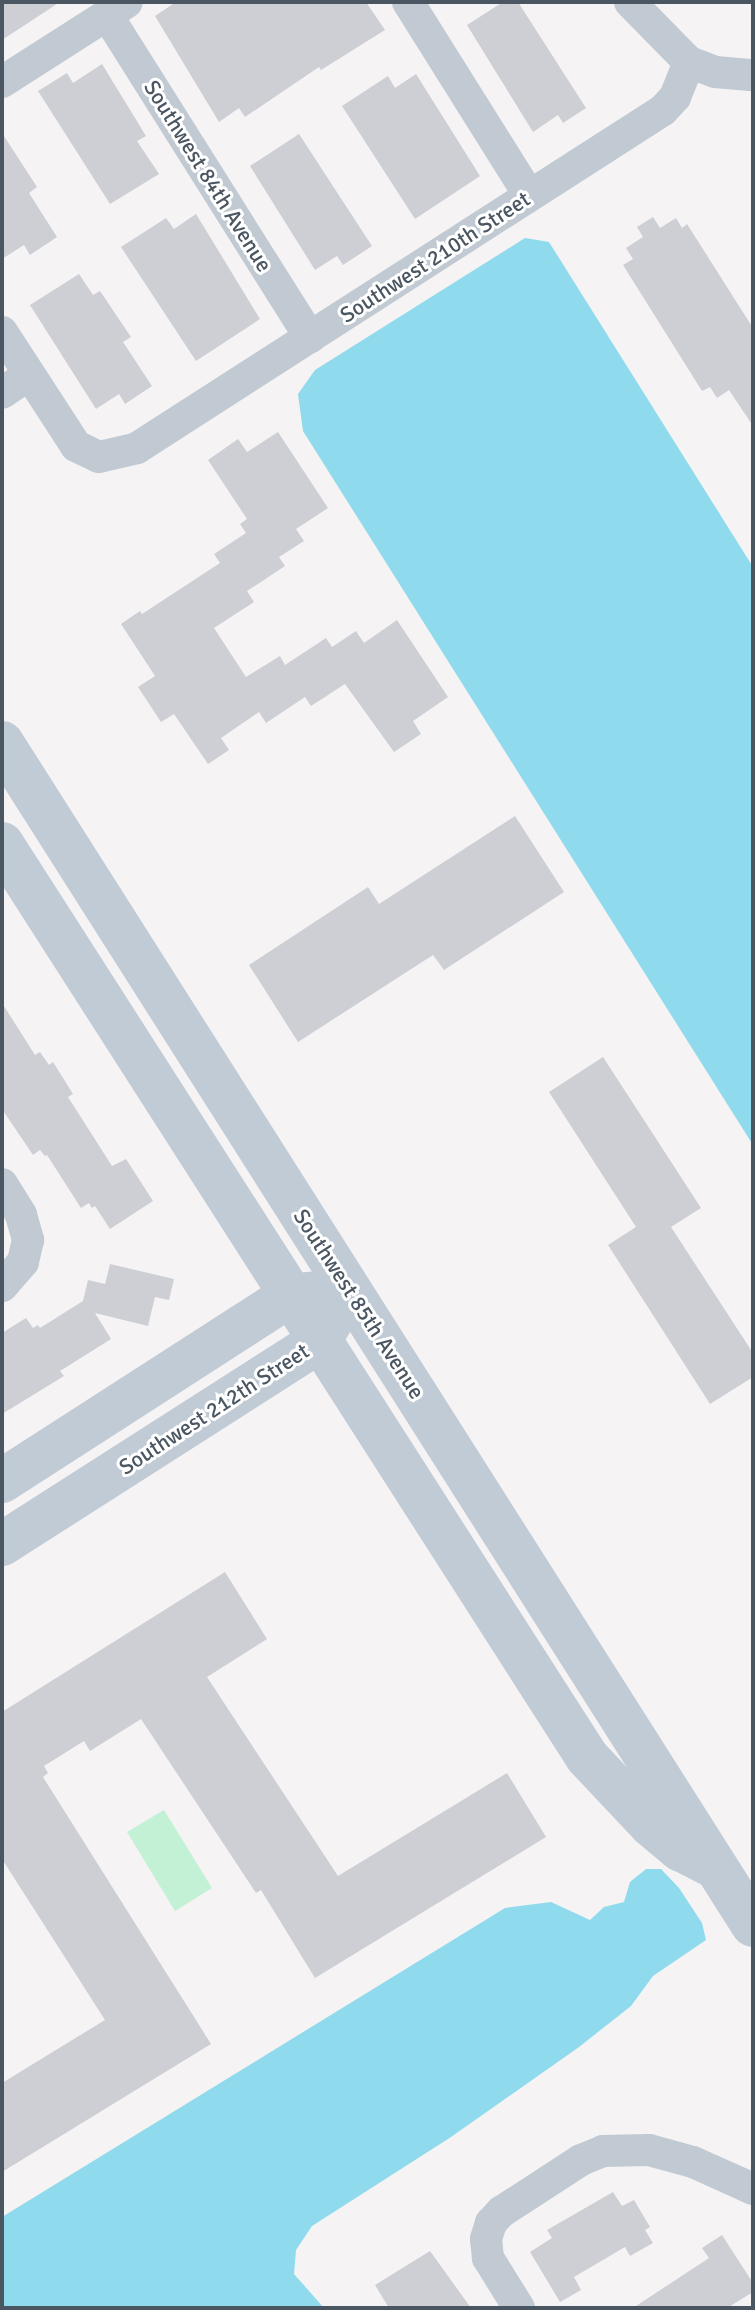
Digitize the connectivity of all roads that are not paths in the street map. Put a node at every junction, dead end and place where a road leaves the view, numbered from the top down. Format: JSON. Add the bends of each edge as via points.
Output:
{"nodes":[{"id":1,"x":408,"y":2,"type":"edge"},
{"id":2,"x":630,"y":2,"type":"edge"},
{"id":3,"x":117,"y":8,"type":"edge"},
{"id":4,"x":689,"y":62,"type":"junction"},
{"id":5,"x":753,"y":75,"type":"edge"},
{"id":6,"x":2,"y":82,"type":"edge"},
{"id":7,"x":529,"y":195,"type":"junction"},
{"id":8,"x":2,"y":332,"type":"edge"},
{"id":9,"x":310,"y":337,"type":"junction"},
{"id":10,"x":29,"y":375,"type":"junction"},
{"id":11,"x":2,"y":393,"type":"edge"},
{"id":12,"x":2,"y":743,"type":"edge"},
{"id":13,"x":2,"y":844,"type":"edge"},
{"id":14,"x":2,"y":1184,"type":"edge"},
{"id":15,"x":2,"y":1286,"type":"edge"},
{"id":16,"x":350,"y":1289,"type":"junction"},
{"id":17,"x":289,"y":1296,"type":"junction"},
{"id":18,"x":319,"y":1341,"type":"junction"},
{"id":19,"x":2,"y":1481,"type":"edge"},
{"id":20,"x":2,"y":1544,"type":"edge"},
{"id":21,"x":713,"y":1866,"type":"junction"},
{"id":22,"x":753,"y":1925,"type":"edge"},
{"id":23,"x":753,"y":2189,"type":"edge"},
{"id":24,"x":519,"y":2308,"type":"edge"}],
"edges":[{"from":1,"to":7,"type":"street"},
{"from":2,"to":4,"type":"street"},
{"from":3,"to":6,"type":"street"},
{"from":3,"to":9,"type":"street","name":"Southwest 84th Avenue"},
{"from":4,"to":5,"type":"street","via":[[715,72]]},
{"from":4,"to":7,"type":"street","name":"Southwest 210th Street","via":[[667,106]]},
{"from":7,"to":9,"type":"street","name":"Southwest 210th Street"},
{"from":8,"to":10,"type":"street"},
{"from":9,"to":10,"type":"street","name":"Southwest 210th Street","via":[[144,444],[118,455],[99,457],[70,440]]},
{"from":10,"to":11,"type":"street"},
{"from":12,"to":16,"type":"street","name":"Southwest 85th Avenue"},
{"from":13,"to":17,"type":"street","name":"Southwest 85th Avenue"},
{"from":14,"to":15,"type":"street","via":[[21,1215],[28,1251],[18,1272]]},
{"from":16,"to":17,"type":"street"},
{"from":16,"to":18,"type":"street","name":"Southwest 212th Street"},
{"from":16,"to":21,"type":"street","name":"Southwest 85th Avenue","via":[[693,1826]]},
{"from":17,"to":18,"type":"street","name":"Southwest 85th Avenue"},
{"from":17,"to":19,"type":"street"},
{"from":18,"to":20,"type":"street","name":"Southwest 212th Street"},
{"from":18,"to":21,"type":"street","name":"Southwest 85th Avenue","via":[[592,1764],[665,1837]]},
{"from":21,"to":22,"type":"street","name":"Southwest 85th Avenue"},
{"from":23,"to":24,"type":"street","via":[[663,2153],[612,2150],[581,2160],[511,2205],[493,2220],[487,2234],[490,2263]]}]}
